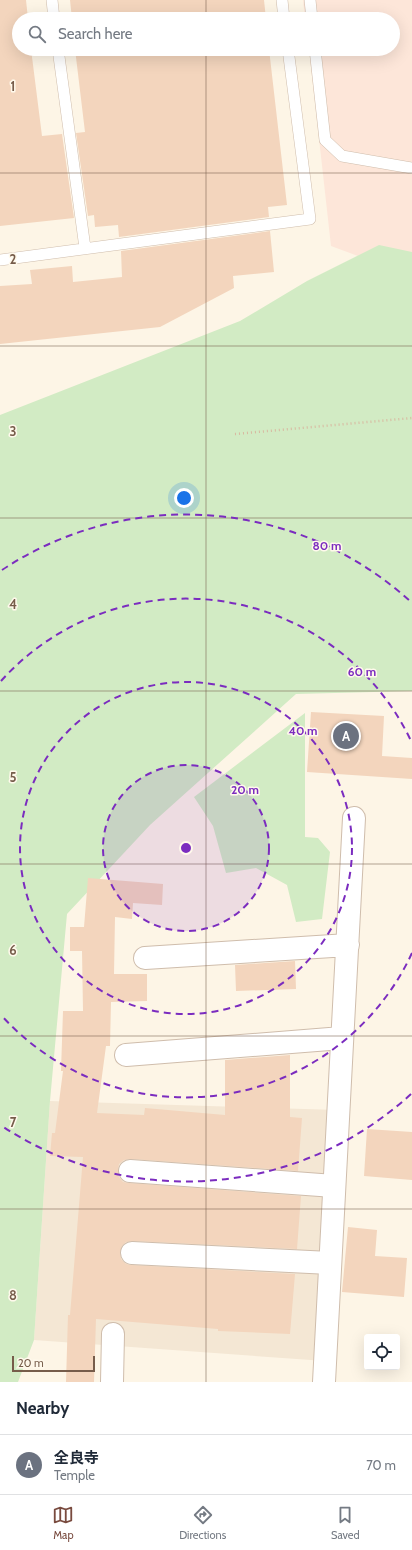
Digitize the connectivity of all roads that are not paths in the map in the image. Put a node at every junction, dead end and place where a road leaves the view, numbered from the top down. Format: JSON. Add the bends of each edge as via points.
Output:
{"nodes":[{"id":1,"x":52,"y":0,"type":"edge"},
{"id":2,"x":282,"y":0,"type":"edge"},
{"id":3,"x":310,"y":0,"type":"edge"},
{"id":4,"x":53,"y":12,"type":"edge"},
{"id":5,"x":283,"y":12,"type":"edge"},
{"id":6,"x":311,"y":12,"type":"edge"},
{"id":7,"x":59,"y":56,"type":"edge"},
{"id":8,"x":289,"y":56,"type":"edge"},
{"id":9,"x":316,"y":56,"type":"edge"},
{"id":10,"x":412,"y":168,"type":"edge"},
{"id":11,"x":85,"y":248,"type":"junction"},
{"id":12,"x":0,"y":260,"type":"edge"},
{"id":13,"x":354,"y":818,"type":"dead end"},
{"id":14,"x":348,"y":945,"type":"junction"},
{"id":15,"x":145,"y":958,"type":"dead end"},
{"id":16,"x":342,"y":1038,"type":"junction"},
{"id":17,"x":126,"y":1055,"type":"dead end"},
{"id":18,"x":130,"y":1171,"type":"dead end"},
{"id":19,"x":334,"y":1186,"type":"junction"},
{"id":20,"x":132,"y":1253,"type":"dead end"},
{"id":21,"x":330,"y":1263,"type":"junction"},
{"id":22,"x":113,"y":1334,"type":"dead end"},
{"id":23,"x":112,"y":1382,"type":"edge"},
{"id":24,"x":324,"y":1382,"type":"edge"}],
"edges":[{"from":1,"to":4,"type":"lane"},
{"from":2,"to":5,"type":"lane"},
{"from":3,"to":6,"type":"lane"},
{"from":7,"to":11,"type":"lane"},
{"from":8,"to":11,"type":"lane","via":[[310,219]]},
{"from":9,"to":10,"type":"lane","via":[[325,140],[342,156]]},
{"from":11,"to":12,"type":"lane"},
{"from":13,"to":14,"type":"street"},
{"from":14,"to":15,"type":"street"},
{"from":14,"to":16,"type":"street"},
{"from":16,"to":17,"type":"street"},
{"from":16,"to":19,"type":"street"},
{"from":18,"to":19,"type":"street"},
{"from":19,"to":21,"type":"street"},
{"from":20,"to":21,"type":"street"},
{"from":21,"to":24,"type":"street"},
{"from":22,"to":23,"type":"street"}]}
